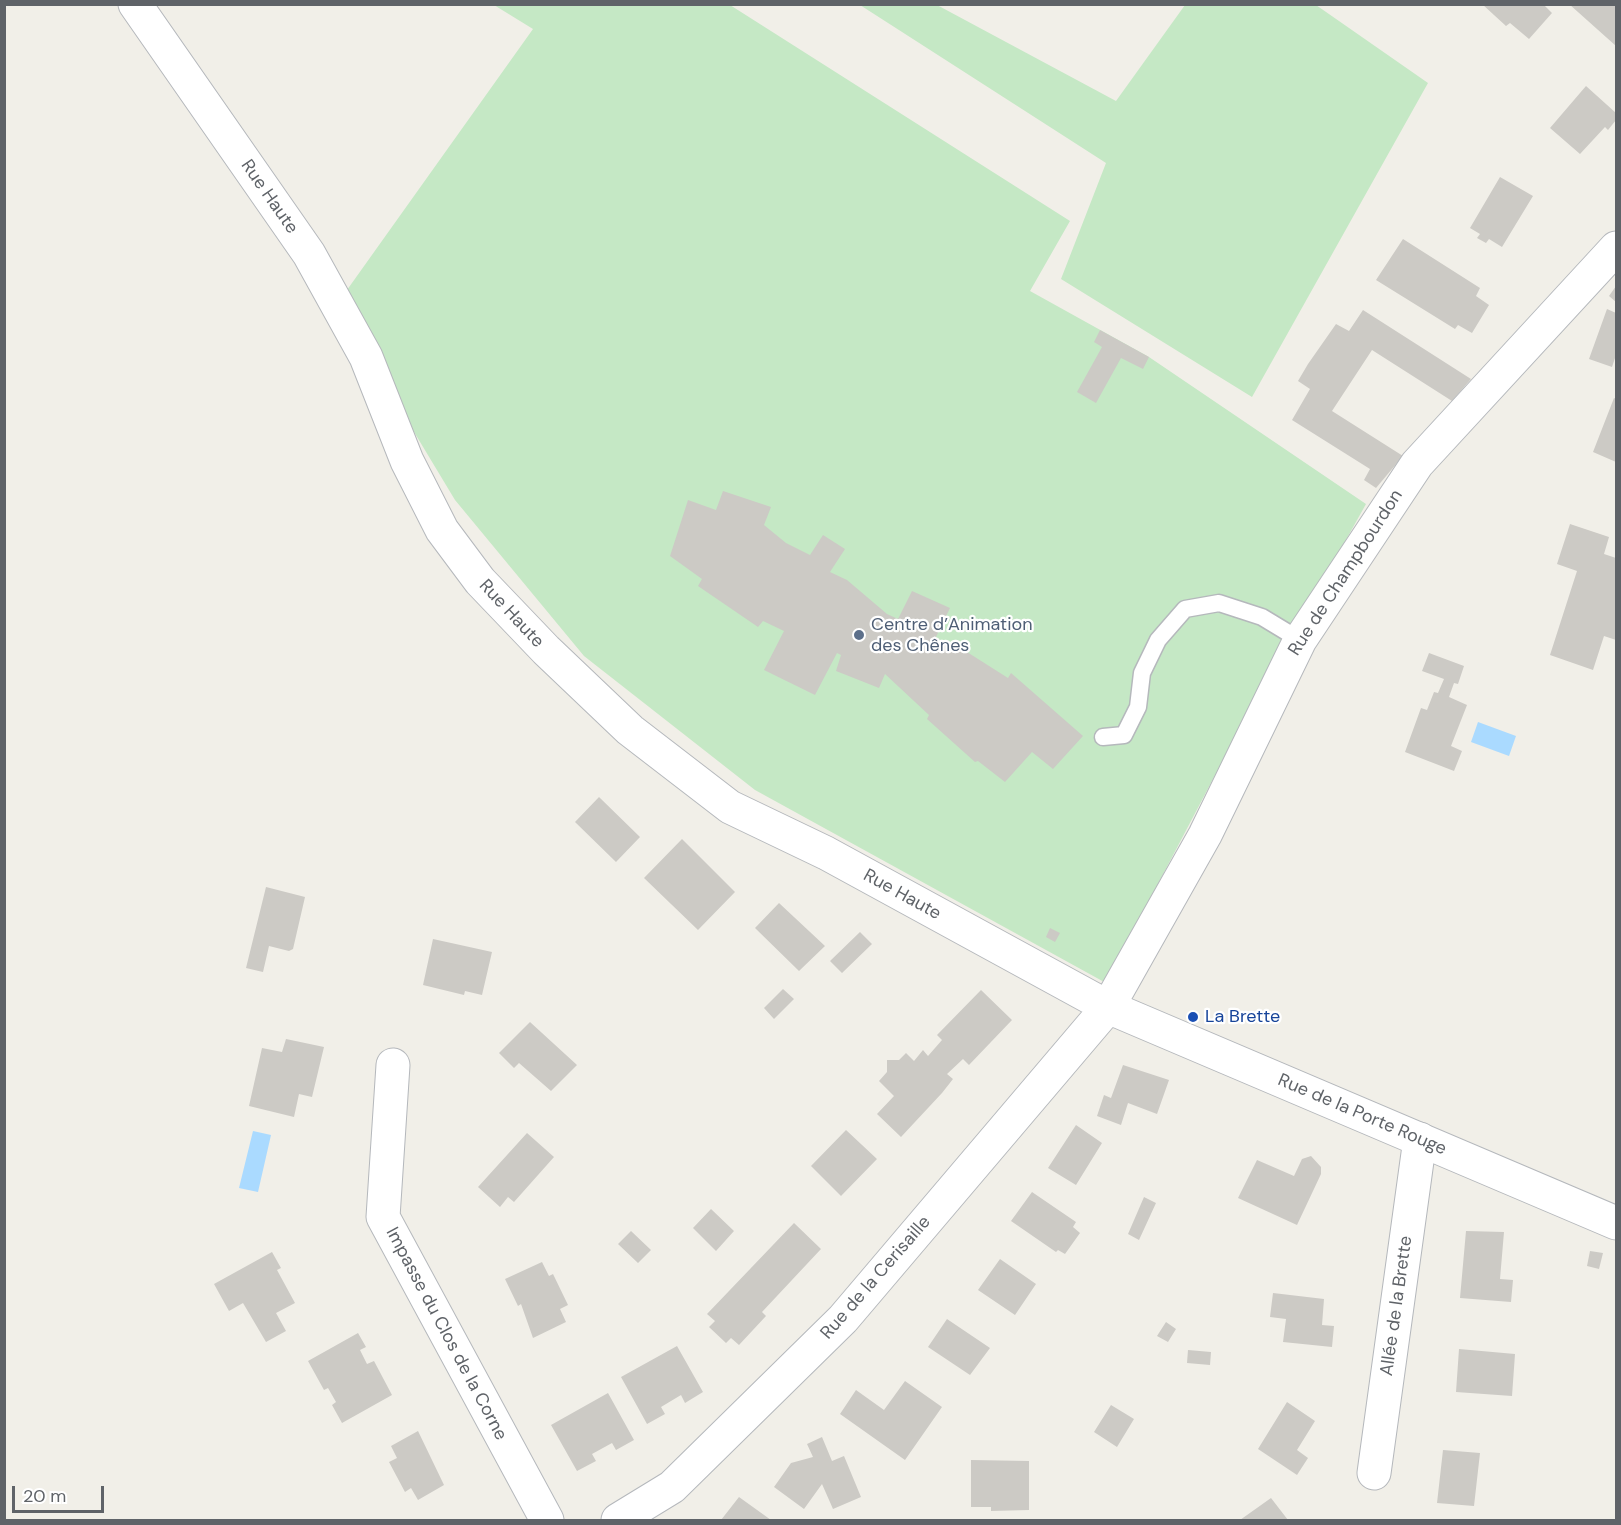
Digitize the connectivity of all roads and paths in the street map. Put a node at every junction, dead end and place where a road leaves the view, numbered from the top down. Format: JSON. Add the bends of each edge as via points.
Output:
{"nodes":[{"id":1,"x":135,"y":4,"type":"edge"},
{"id":2,"x":1617,"y":248,"type":"edge"},
{"id":3,"x":1300,"y":640,"type":"junction"},
{"id":4,"x":1102,"y":737,"type":"dead end"},
{"id":5,"x":1108,"y":1007,"type":"junction"},
{"id":6,"x":393,"y":1065,"type":"dead end"},
{"id":7,"x":1420,"y":1139,"type":"junction"},
{"id":8,"x":1617,"y":1223,"type":"edge"},
{"id":9,"x":1374,"y":1473,"type":"dead end"},
{"id":10,"x":548,"y":1521,"type":"edge"},
{"id":11,"x":618,"y":1521,"type":"edge"}],
"edges":[{"from":1,"to":5,"type":"street","name":"Rue Haute","via":[[309,254],[366,357],[407,461],[442,530],[480,581],[529,633],[630,730],[730,807],[826,853]]},
{"from":2,"to":3,"type":"street","name":"Rue de Champbourdon","via":[[1417,464]]},
{"from":3,"to":4,"type":"lane","via":[[1262,617],[1219,603],[1185,609],[1158,640],[1142,673],[1138,707],[1124,735]]},
{"from":3,"to":5,"type":"street","name":"Rue de Champbourdon","via":[[1205,835]]},
{"from":5,"to":7,"type":"street","name":"Rue de la Porte Rouge"},
{"from":5,"to":11,"type":"street","name":"Rue de la Cerisaille","via":[[843,1319],[672,1487]]},
{"from":6,"to":10,"type":"street","name":"Impasse du Clos de la Corne","via":[[383,1217]]},
{"from":7,"to":8,"type":"street","name":"Rue de la Porte Rouge"},
{"from":7,"to":9,"type":"street","name":"Allée de la Brette"}]}
